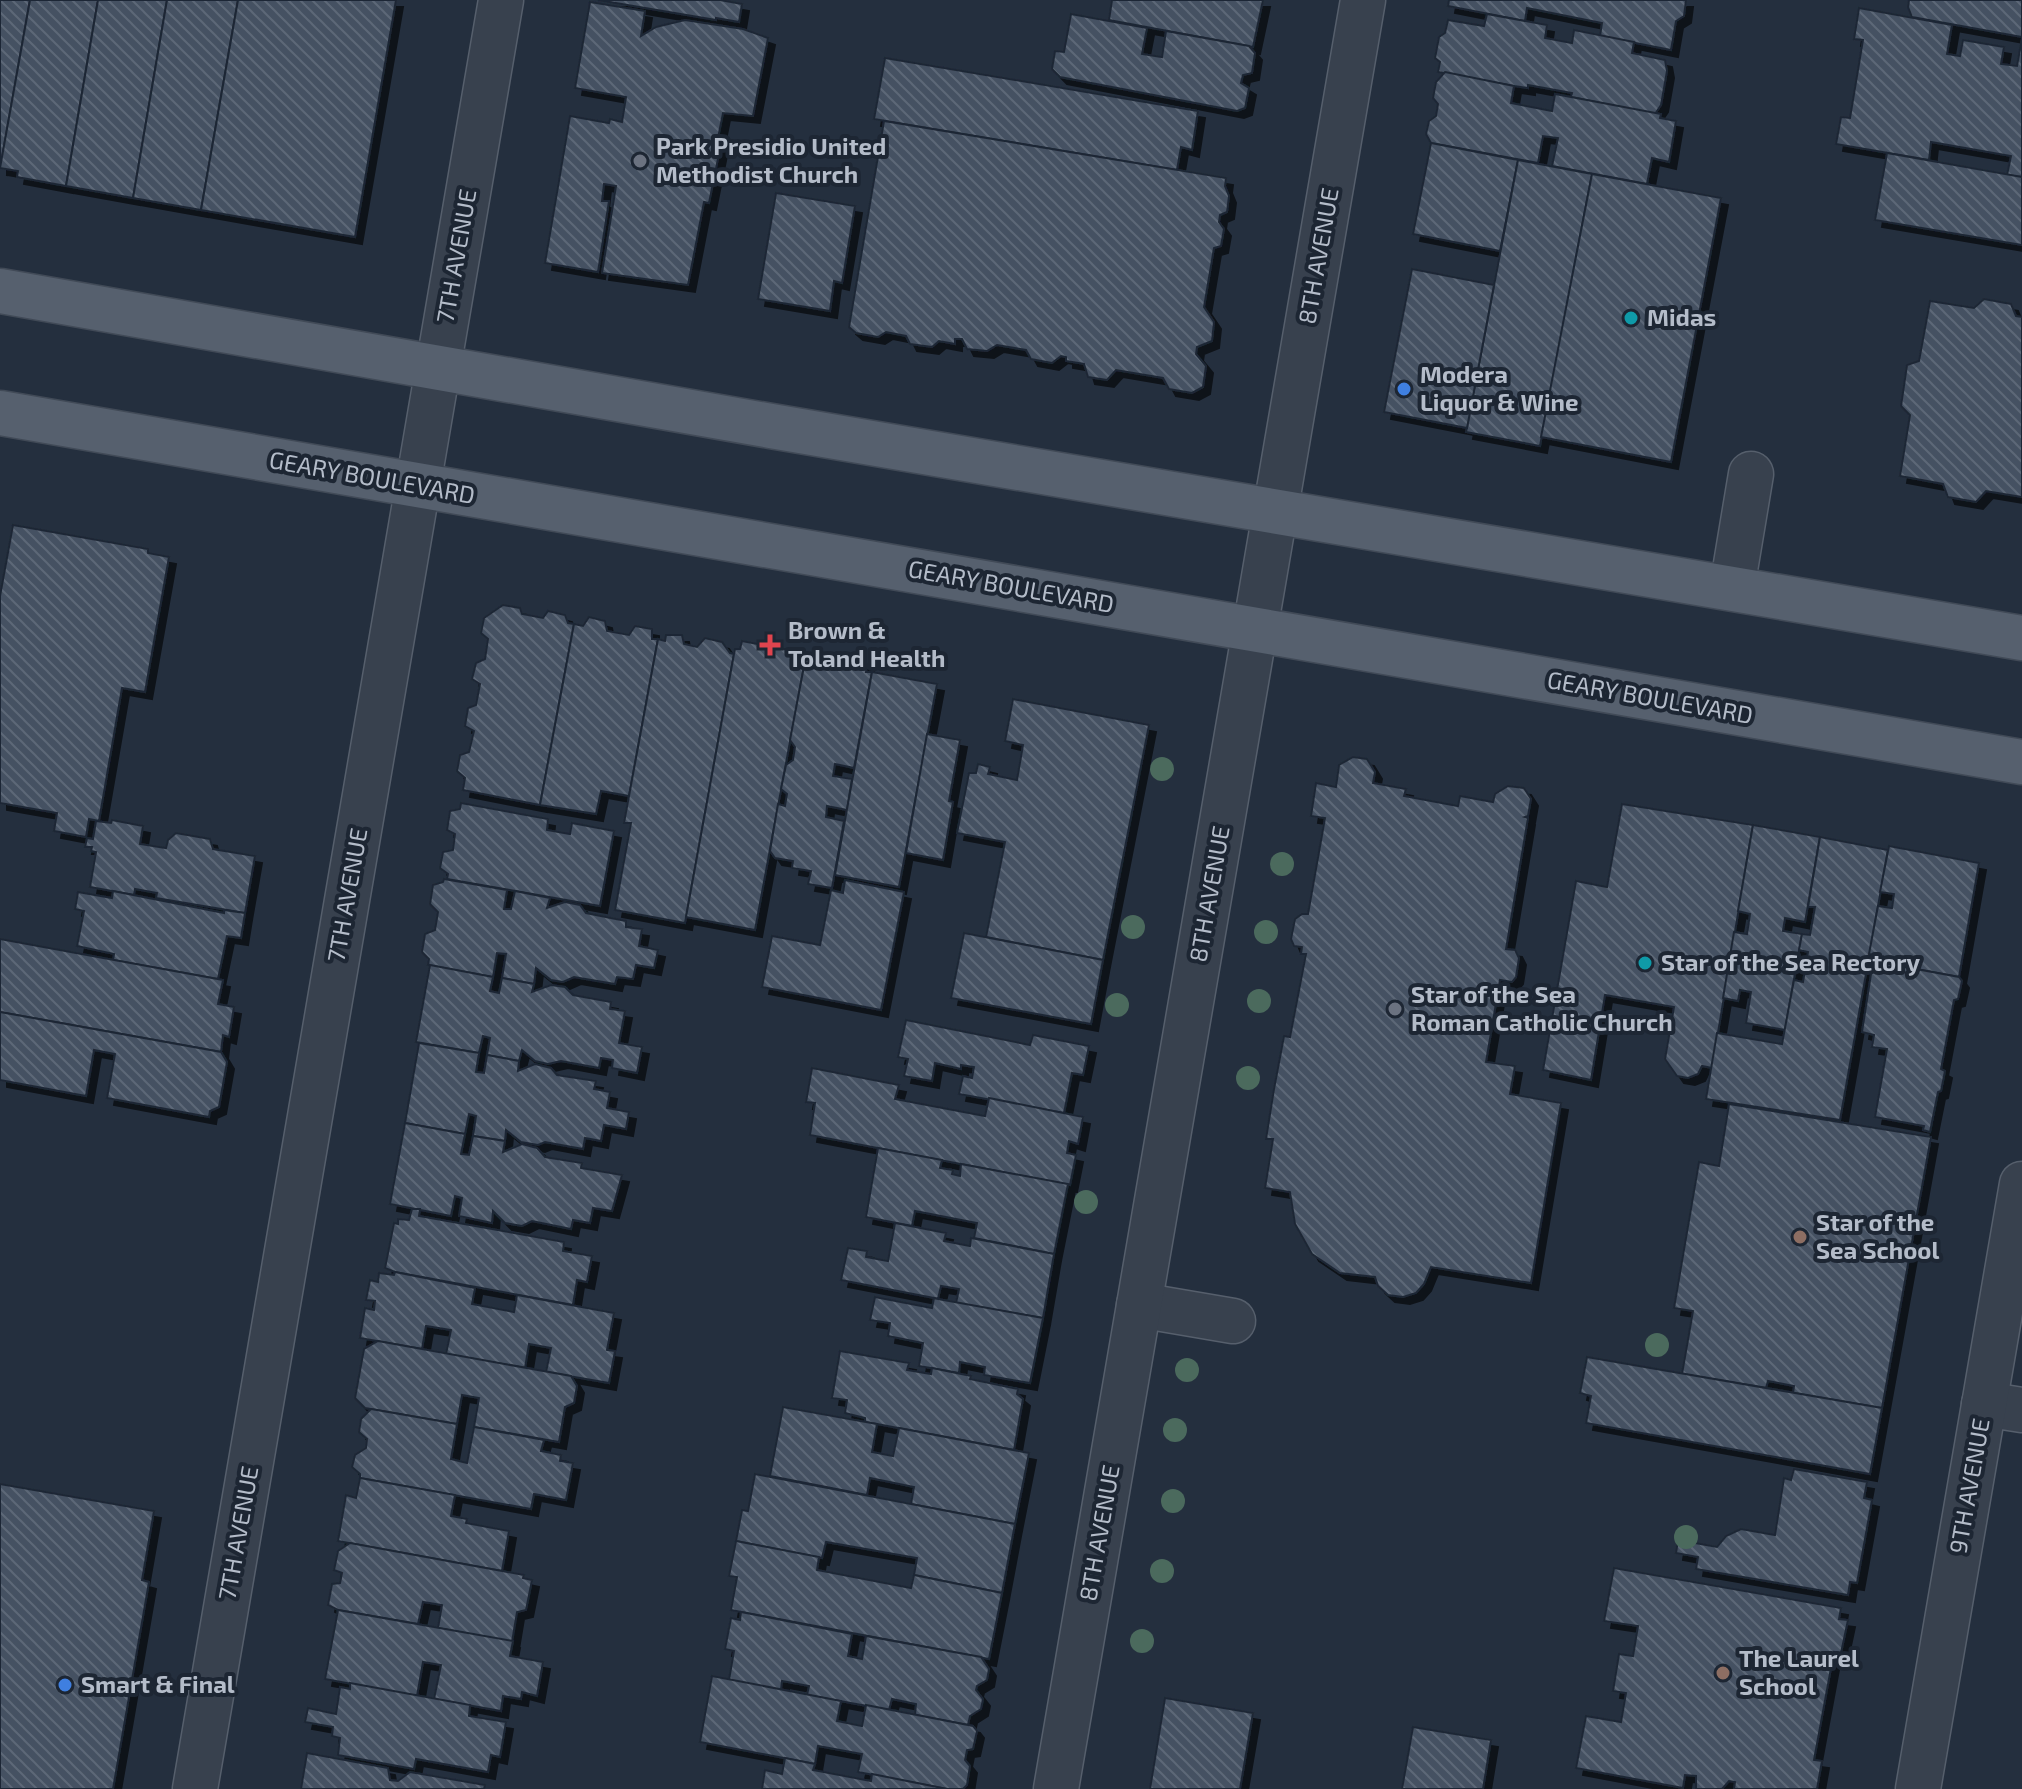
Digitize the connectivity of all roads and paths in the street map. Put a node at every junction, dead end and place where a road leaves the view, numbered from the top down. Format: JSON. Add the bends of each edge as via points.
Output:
{"nodes":[{"id":1,"x":501,"y":0,"type":"edge"},
{"id":2,"x":1363,"y":0,"type":"edge"},
{"id":3,"x":0,"y":291,"type":"edge"},
{"id":4,"x":438,"y":367,"type":"junction"},
{"id":5,"x":0,"y":413,"type":"edge"},
{"id":6,"x":1751,"y":474,"type":"dead end"},
{"id":7,"x":418,"y":487,"type":"junction"},
{"id":8,"x":1276,"y":510,"type":"junction"},
{"id":9,"x":1732,"y":588,"type":"junction"},
{"id":10,"x":1255,"y":630,"type":"junction"},
{"id":11,"x":2022,"y":638,"type":"edge"},
{"id":12,"x":2022,"y":762,"type":"edge"},
{"id":13,"x":2020,"y":1212,"type":"edge"},
{"id":14,"x":1139,"y":1305,"type":"junction"},
{"id":15,"x":1233,"y":1321,"type":"dead end"},
{"id":16,"x":2003,"y":1407,"type":"edge"},
{"id":17,"x":195,"y":1789,"type":"edge"},
{"id":18,"x":1056,"y":1789,"type":"edge"},
{"id":19,"x":1918,"y":1789,"type":"edge"}],
"edges":[{"from":1,"to":4,"type":"street","name":"7TH AVENUE"},
{"from":2,"to":8,"type":"street","name":"8TH AVENUE"},
{"from":3,"to":4,"type":"main road"},
{"from":4,"to":7,"type":"street","name":"7TH AVENUE"},
{"from":4,"to":8,"type":"main road"},
{"from":5,"to":7,"type":"main road","name":"GEARY BOULEVARD"},
{"from":6,"to":9,"type":"street"},
{"from":7,"to":10,"type":"main road","name":"GEARY BOULEVARD"},
{"from":7,"to":17,"type":"street","name":"7TH AVENUE"},
{"from":8,"to":9,"type":"main road"},
{"from":8,"to":10,"type":"street","name":"8TH AVENUE"},
{"from":9,"to":11,"type":"main road"},
{"from":10,"to":12,"type":"main road","name":"GEARY BOULEVARD"},
{"from":10,"to":14,"type":"street","name":"8TH AVENUE"},
{"from":13,"to":16,"type":"street","name":"9TH AVENUE"},
{"from":14,"to":15,"type":"street"},
{"from":14,"to":18,"type":"street","name":"8TH AVENUE"},
{"from":16,"to":19,"type":"street","name":"9TH AVENUE"}]}
